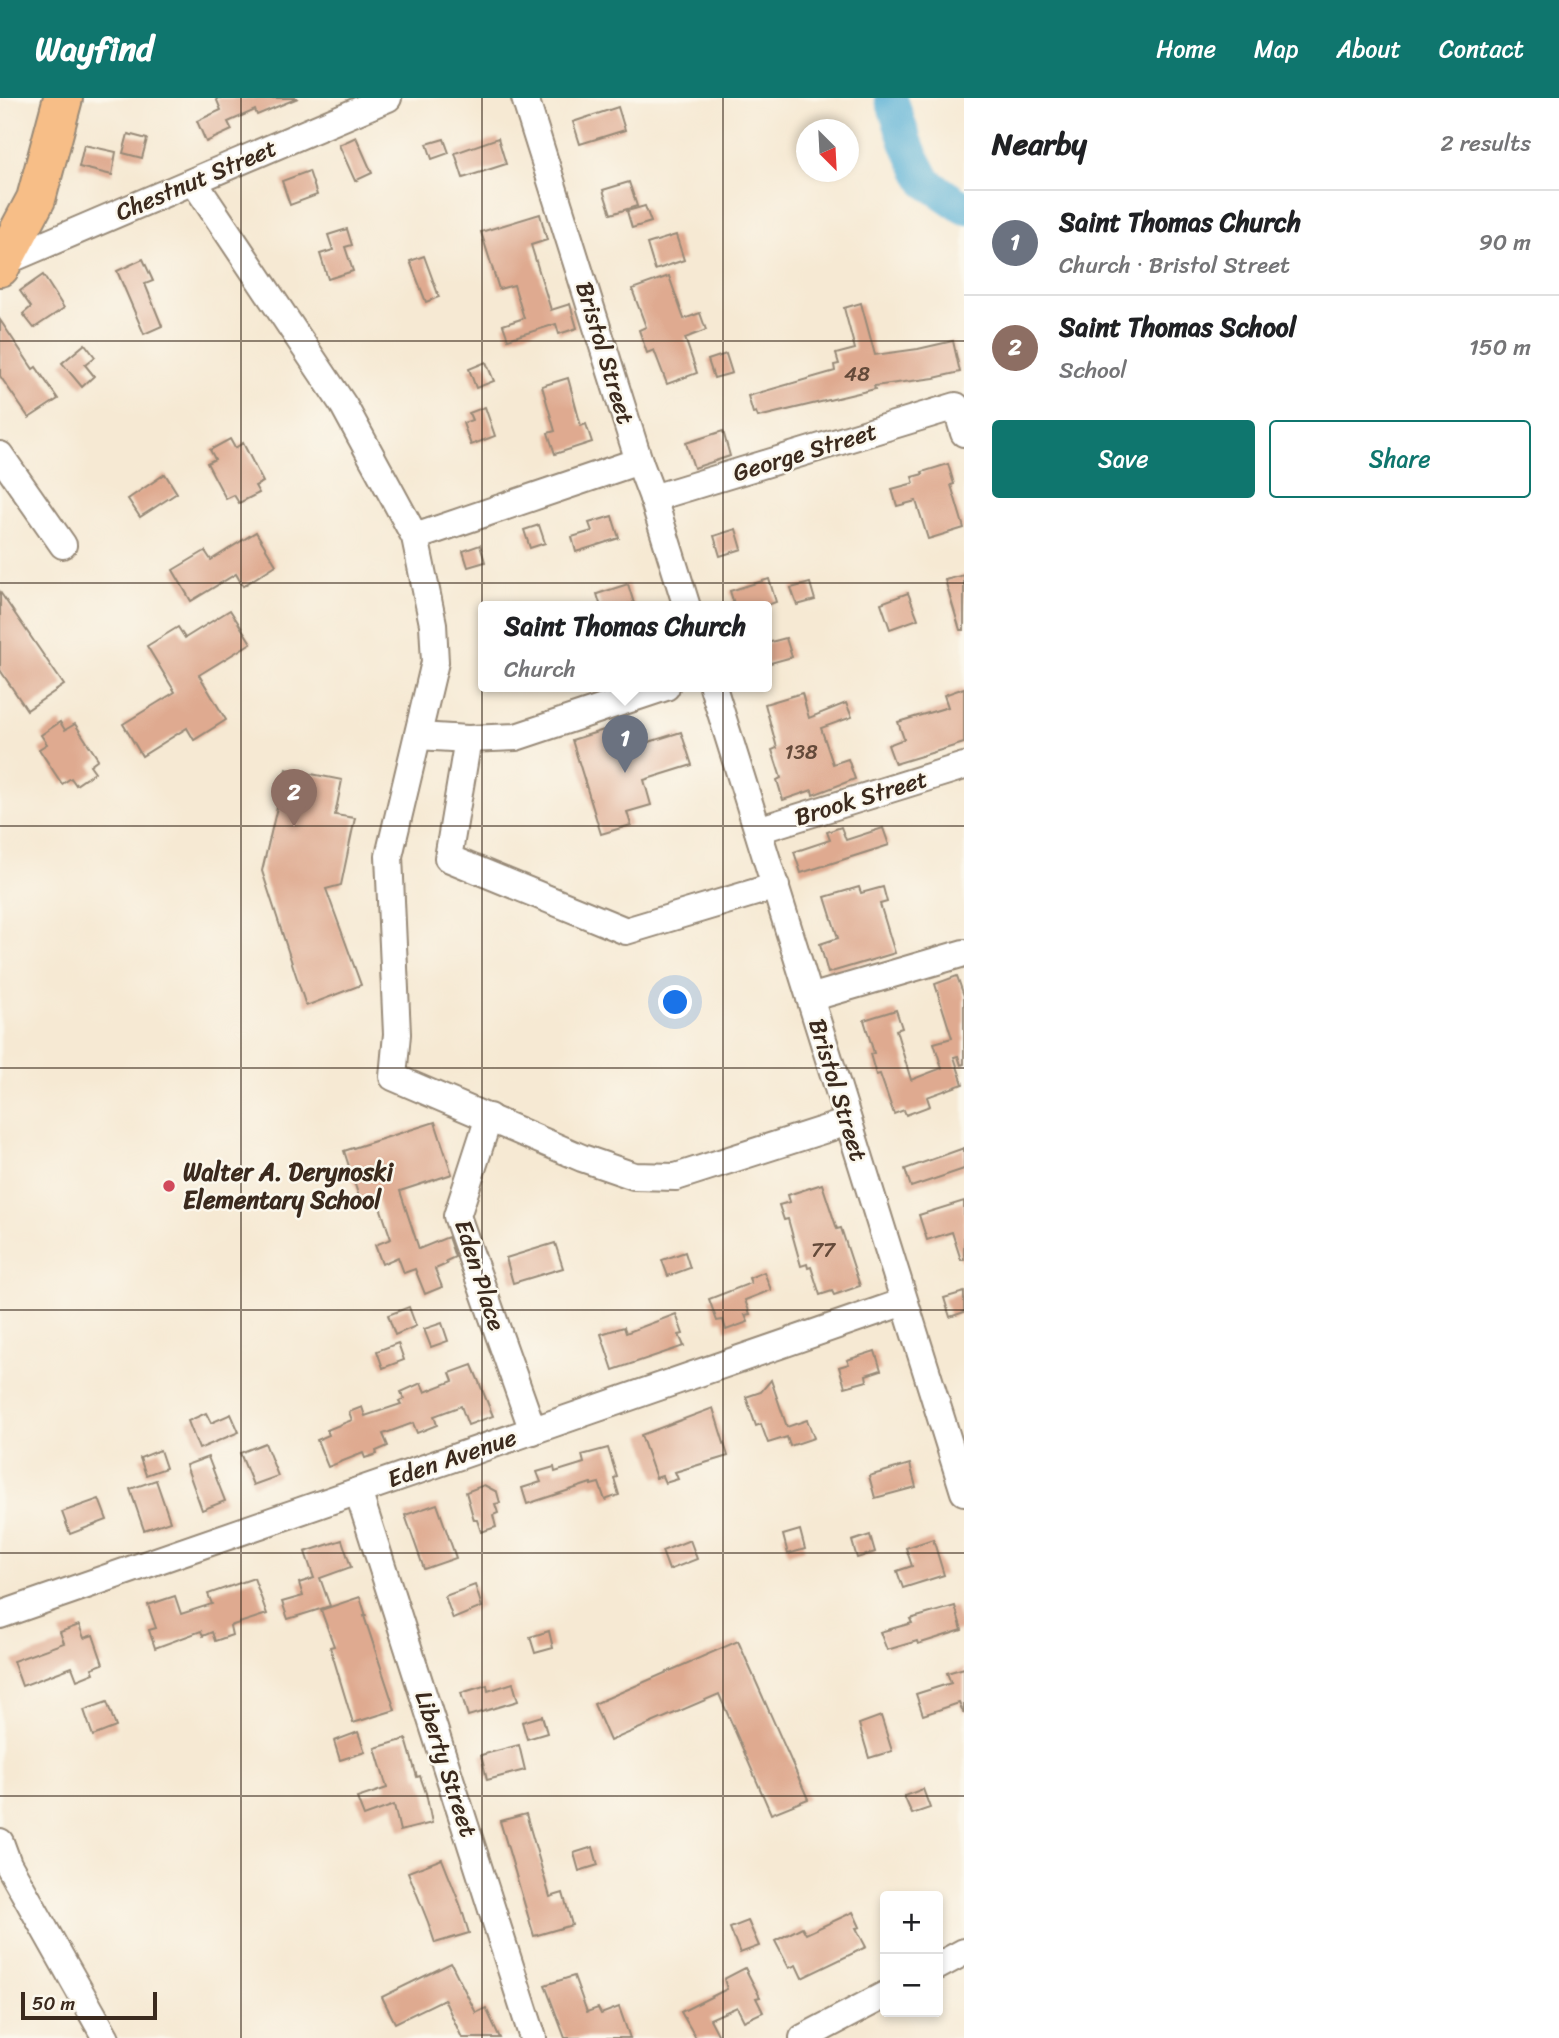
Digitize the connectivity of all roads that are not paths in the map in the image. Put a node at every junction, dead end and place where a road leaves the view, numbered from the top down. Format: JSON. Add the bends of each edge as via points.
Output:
{"nodes":[{"id":1,"x":63,"y":98,"type":"edge"},
{"id":2,"x":388,"y":98,"type":"edge"},
{"id":3,"x":525,"y":98,"type":"edge"},
{"id":4,"x":194,"y":182,"type":"junction"},
{"id":5,"x":2,"y":265,"type":"edge"},
{"id":6,"x":964,"y":433,"type":"edge"},
{"id":7,"x":0,"y":455,"type":"edge"},
{"id":8,"x":639,"y":461,"type":"junction"},
{"id":9,"x":653,"y":498,"type":"junction"},
{"id":10,"x":415,"y":537,"type":"junction"},
{"id":11,"x":63,"y":545,"type":"dead end"},
{"id":12,"x":685,"y":601,"type":"edge"},
{"id":13,"x":651,"y":692,"type":"edge"},
{"id":14,"x":715,"y":692,"type":"edge"},
{"id":15,"x":418,"y":736,"type":"junction"},
{"id":16,"x":468,"y":739,"type":"junction"},
{"id":17,"x":964,"y":766,"type":"edge"},
{"id":18,"x":758,"y":830,"type":"junction"},
{"id":19,"x":776,"y":886,"type":"junction"},
{"id":20,"x":964,"y":954,"type":"edge"},
{"id":21,"x":810,"y":998,"type":"junction"},
{"id":22,"x":489,"y":1117,"type":"junction"},
{"id":23,"x":848,"y":1122,"type":"junction"},
{"id":24,"x":904,"y":1302,"type":"junction"},
{"id":25,"x":533,"y":1431,"type":"junction"},
{"id":26,"x":358,"y":1491,"type":"junction"},
{"id":27,"x":964,"y":1492,"type":"edge"},
{"id":28,"x":0,"y":1615,"type":"edge"},
{"id":29,"x":0,"y":1842,"type":"edge"},
{"id":30,"x":964,"y":1952,"type":"edge"},
{"id":31,"x":943,"y":1963,"type":"edge"},
{"id":32,"x":880,"y":1998,"type":"edge"},
{"id":33,"x":821,"y":2034,"type":"edge"},
{"id":34,"x":106,"y":2038,"type":"edge"},
{"id":35,"x":533,"y":2038,"type":"edge"}],
"edges":[{"from":1,"to":5,"type":"highway","via":[[36,199]]},
{"from":2,"to":4,"type":"street","name":"Chestnut Street"},
{"from":3,"to":8,"type":"street","name":"Bristol Street"},
{"from":4,"to":5,"type":"street","name":"Chestnut Street"},
{"from":4,"to":10,"type":"street","via":[[344,406]]},
{"from":6,"to":9,"type":"street","name":"George Street","via":[[956,406]]},
{"from":7,"to":11,"type":"street"},
{"from":8,"to":9,"type":"street","name":"Bristol Street"},
{"from":8,"to":10,"type":"street"},
{"from":9,"to":12,"type":"street","name":"Bristol Street"},
{"from":10,"to":15,"type":"street","via":[[433,624],[435,662]]},
{"from":13,"to":16,"type":"street","via":[[516,737]]},
{"from":14,"to":18,"type":"street","name":"Bristol Street"},
{"from":15,"to":16,"type":"street"},
{"from":15,"to":22,"type":"street","via":[[389,856],[397,1034],[393,1077]]},
{"from":16,"to":19,"type":"street","via":[[448,858],[626,931]]},
{"from":17,"to":18,"type":"street","name":"Brook Street"},
{"from":18,"to":19,"type":"street","name":"Bristol Street"},
{"from":19,"to":21,"type":"street","name":"Bristol Street"},
{"from":20,"to":21,"type":"street"},
{"from":21,"to":23,"type":"street","name":"Bristol Street"},
{"from":22,"to":23,"type":"street","via":[[634,1176],[676,1177]]},
{"from":22,"to":25,"type":"street","name":"Eden Place","via":[[457,1216]]},
{"from":23,"to":24,"type":"street","name":"Bristol Street"},
{"from":24,"to":25,"type":"street","name":"Eden Avenue"},
{"from":24,"to":27,"type":"street","name":"Bristol Street"},
{"from":25,"to":26,"type":"street","name":"Eden Avenue"},
{"from":26,"to":28,"type":"street","name":"Eden Avenue"},
{"from":26,"to":35,"type":"street","name":"Liberty Street"},
{"from":29,"to":34,"type":"street"},
{"from":30,"to":31,"type":"street"},
{"from":32,"to":33,"type":"street"}]}
